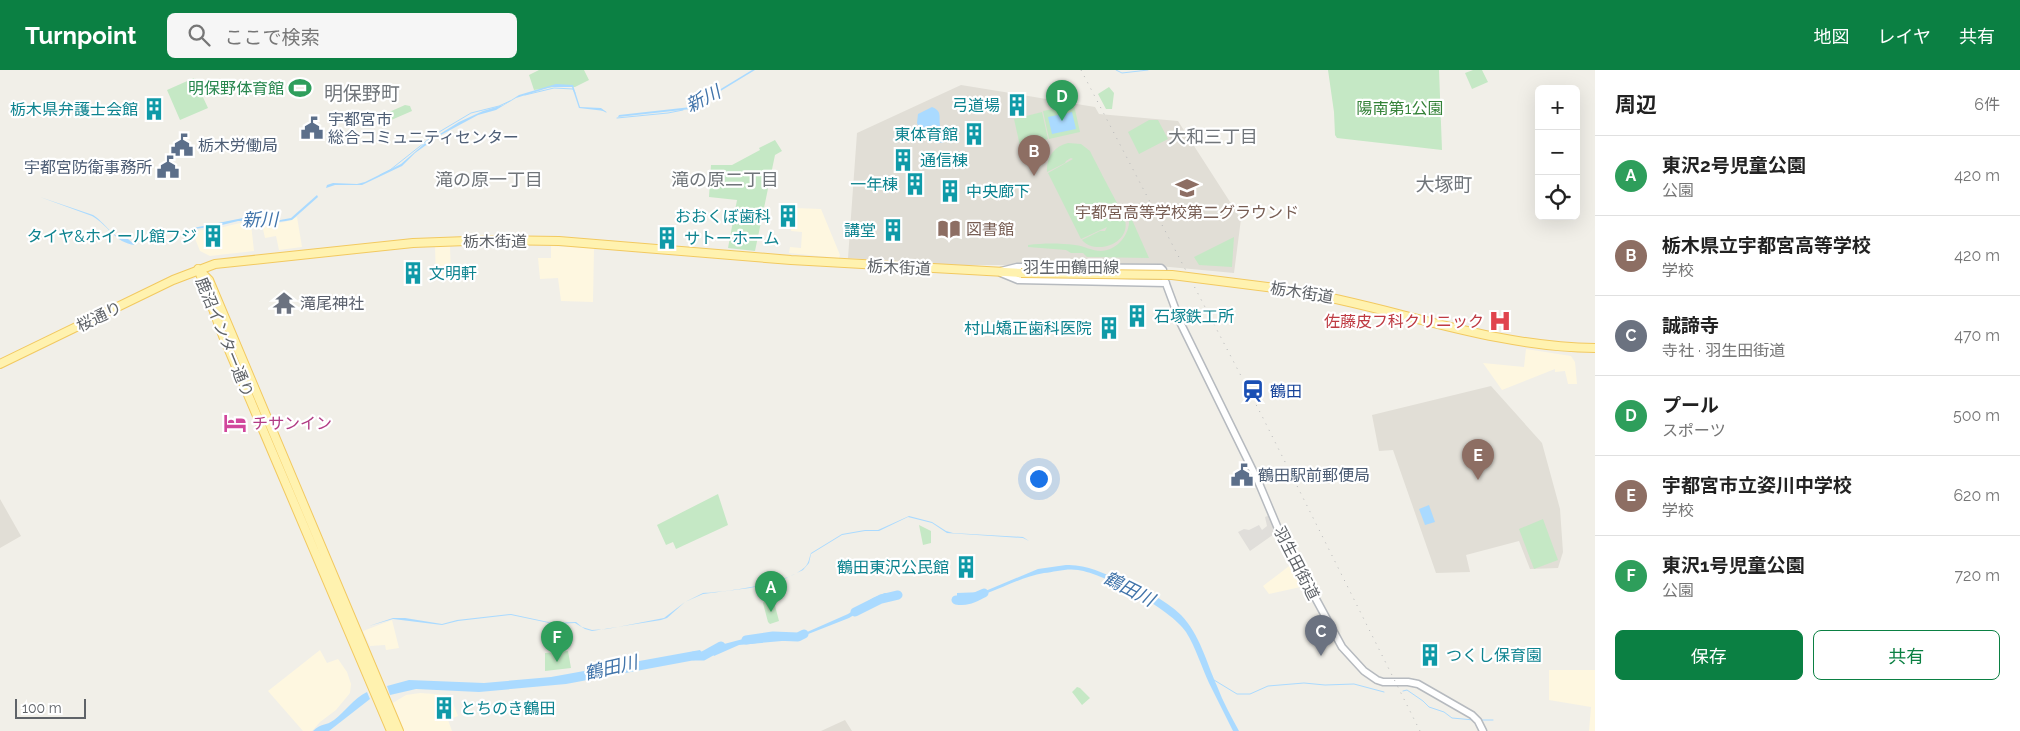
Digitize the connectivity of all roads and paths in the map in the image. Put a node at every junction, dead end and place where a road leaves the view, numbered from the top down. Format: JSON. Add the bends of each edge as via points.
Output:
{"nodes":[{"id":1,"x":198,"y":269,"type":"junction"},
{"id":2,"x":1163,"y":270,"type":"dead end"},
{"id":3,"x":998,"y":272,"type":"junction"},
{"id":4,"x":1595,"y":348,"type":"edge"},
{"id":5,"x":0,"y":364,"type":"edge"},
{"id":6,"x":1246,"y":458,"type":"joint"},
{"id":7,"x":381,"y":700,"type":"junction"},
{"id":8,"x":391,"y":731,"type":"edge"},
{"id":9,"x":398,"y":731,"type":"edge"},
{"id":10,"x":1483,"y":731,"type":"edge"}],
"edges":[{"from":1,"to":3,"type":"main road","name":"栃木街道","via":[[247,259],[420,243],[502,240],[559,241],[791,260]]},
{"from":1,"to":5,"type":"main road","name":"桜通り"},
{"from":1,"to":7,"type":"main road","name":"鹿沼インター通り","via":[[211,285]]},
{"from":2,"to":3,"type":"main road","name":"羽生田鶴田線","via":[[1017,266]]},
{"from":3,"to":4,"type":"main road","name":"栃木街道","bridge":true,"via":[[1172,275],[1291,290],[1360,303],[1488,336]]},
{"from":3,"to":6,"type":"main road","name":"羽生田鶴田線","via":[[1018,280],[1166,282],[1181,324]]},
{"from":6,"to":10,"type":"main road","name":"羽生田街道","via":[[1279,531],[1344,650],[1377,680],[1418,684],[1467,711],[1476,718]]},
{"from":7,"to":8,"type":"main road","name":"鹿沼インター通り"},
{"from":7,"to":9,"type":"main road","name":"鹿沼インター通り"}]}
